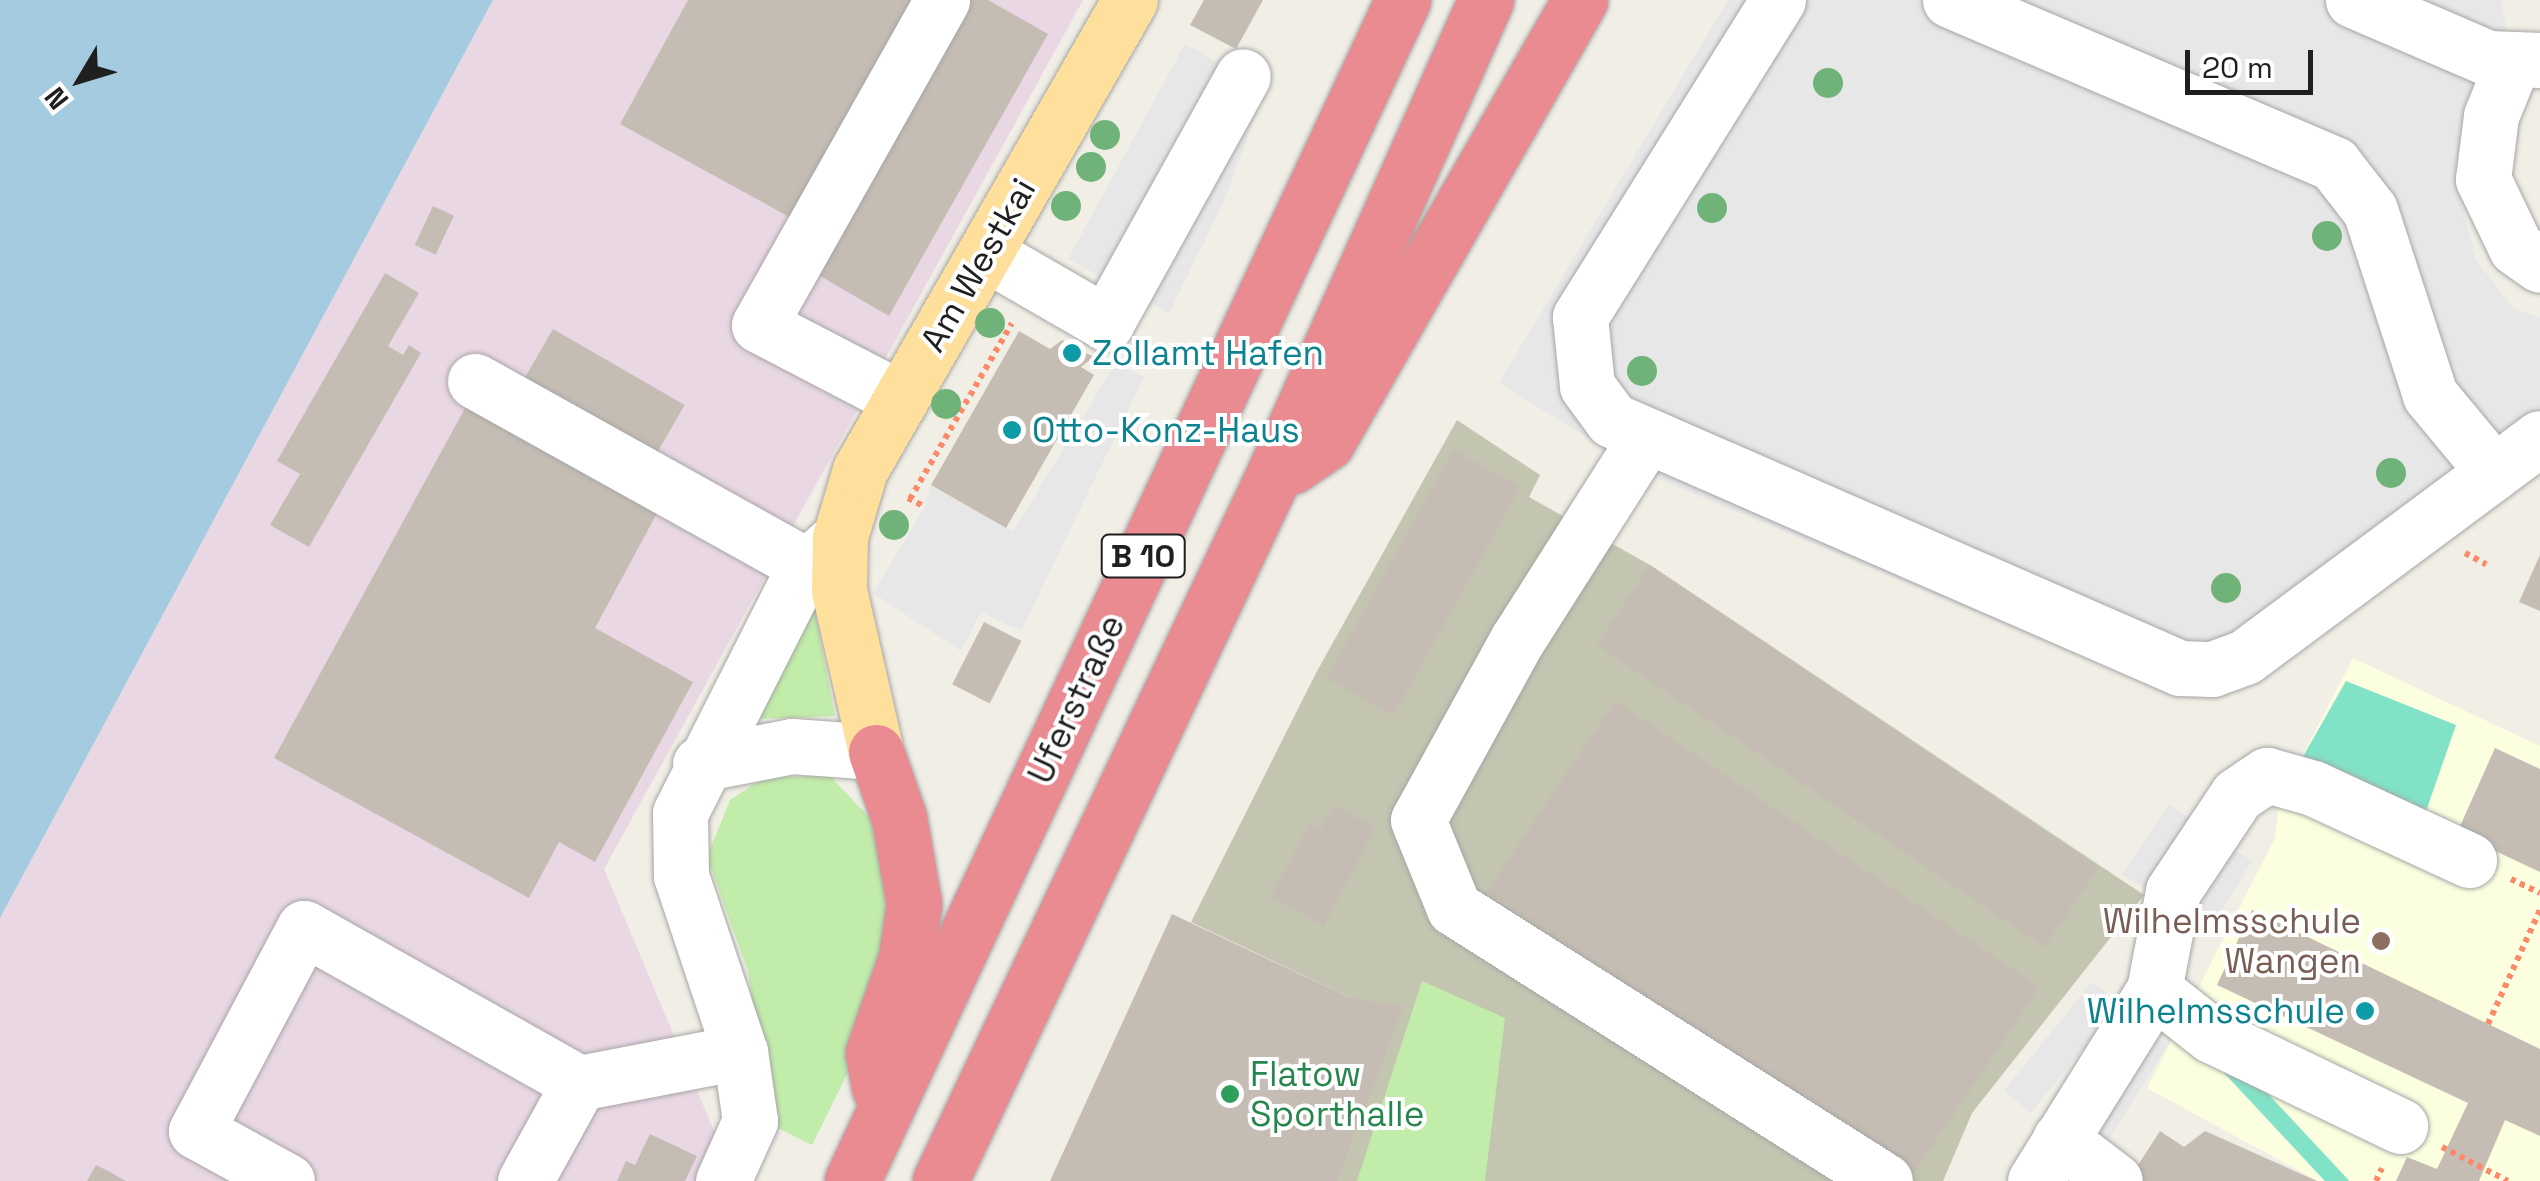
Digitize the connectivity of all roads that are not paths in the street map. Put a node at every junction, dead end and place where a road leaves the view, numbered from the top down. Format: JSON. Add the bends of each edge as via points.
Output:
{"nodes":[{"id":1,"x":942,"y":0,"type":"edge"},
{"id":2,"x":1130,"y":0,"type":"edge"},
{"id":3,"x":1404,"y":0,"type":"edge"},
{"id":4,"x":1486,"y":0,"type":"edge"},
{"id":5,"x":1580,"y":0,"type":"edge"},
{"id":6,"x":1778,"y":0,"type":"edge"},
{"id":7,"x":1950,"y":0,"type":"edge"},
{"id":8,"x":2354,"y":0,"type":"edge"},
{"id":9,"x":2527,"y":60,"type":"edge"},
{"id":10,"x":1243,"y":76,"type":"dead end"},
{"id":11,"x":985,"y":253,"type":"junction"},
{"id":12,"x":2540,"y":264,"type":"edge"},
{"id":13,"x":475,"y":380,"type":"dead end"},
{"id":14,"x":901,"y":399,"type":"junction"},
{"id":15,"x":1646,"y":437,"type":"junction"},
{"id":16,"x":2540,"y":438,"type":"edge"},
{"id":17,"x":2494,"y":472,"type":"junction"},
{"id":18,"x":1270,"y":483,"type":"junction"},
{"id":19,"x":824,"y":552,"type":"junction"},
{"id":20,"x":876,"y":752,"type":"junction"},
{"id":21,"x":700,"y":764,"type":"junction"},
{"id":22,"x":2469,"y":860,"type":"dead end"},
{"id":23,"x":2154,"y":990,"type":"junction"},
{"id":24,"x":740,"y":1052,"type":"junction"},
{"id":25,"x":579,"y":1082,"type":"junction"},
{"id":26,"x":884,"y":1113,"type":"junction"},
{"id":27,"x":2420,"y":1136,"type":"road end"},
{"id":28,"x":2048,"y":1160,"type":"edge"},
{"id":29,"x":287,"y":1181,"type":"edge"},
{"id":30,"x":525,"y":1181,"type":"edge"},
{"id":31,"x":723,"y":1181,"type":"edge"},
{"id":32,"x":852,"y":1181,"type":"edge"},
{"id":33,"x":940,"y":1181,"type":"edge"},
{"id":34,"x":1885,"y":1181,"type":"edge"},
{"id":35,"x":2115,"y":1181,"type":"edge"}],
"edges":[{"from":1,"to":14,"type":"street","via":[[759,325]]},
{"from":2,"to":11,"type":"main road","name":"Am Westkai"},
{"from":3,"to":26,"type":"highway","name":"Uferstraße","number":"B 10"},
{"from":4,"to":18,"type":"highway","number":"B 10"},
{"from":5,"to":18,"type":"highway","number":"B 10","via":[[1327,442]]},
{"from":6,"to":15,"type":"street","via":[[1580,317],[1587,386],[1612,420]]},
{"from":7,"to":17,"type":"street","via":[[2334,164],[2370,210],[2430,395]]},
{"from":8,"to":9,"type":"street","via":[[2488,58]]},
{"from":9,"to":12,"type":"street","via":[[2490,116],[2483,179],[2516,248]]},
{"from":10,"to":11,"type":"street","via":[[1106,324]]},
{"from":11,"to":14,"type":"main road","name":"Am Westkai"},
{"from":13,"to":19,"type":"street"},
{"from":14,"to":19,"type":"main road","name":"Am Westkai"},
{"from":15,"to":17,"type":"street","via":[[2180,668],[2212,669],[2246,657]]},
{"from":15,"to":34,"type":"street","via":[[1517,640],[1418,820],[1454,908]]},
{"from":16,"to":17,"type":"street"},
{"from":18,"to":33,"type":"highway","number":"B 10"},
{"from":19,"to":20,"type":"main road","name":"Am Westkai"},
{"from":19,"to":21,"type":"street","name":"Am Westkai"},
{"from":20,"to":21,"type":"street","via":[[792,746]]},
{"from":20,"to":26,"type":"highway","via":[[899,818],[914,904],[906,958],[873,1053]]},
{"from":21,"to":24,"type":"street","name":"Am Westkai","via":[[680,813],[678,857]]},
{"from":22,"to":23,"type":"street","via":[[2314,788],[2268,775],[2237,795],[2173,891]]},
{"from":23,"to":27,"type":"street","via":[[2211,1035]]},
{"from":23,"to":28,"type":"street"},
{"from":24,"to":25,"type":"street"},
{"from":24,"to":31,"type":"street","name":"Am Westkai","via":[[750,1121]]},
{"from":25,"to":29,"type":"street","via":[[304,928],[196,1132]]},
{"from":25,"to":30,"type":"street"},
{"from":26,"to":32,"type":"highway","name":"Uferstraße","number":"B 10"},
{"from":28,"to":35,"type":"street"}]}
